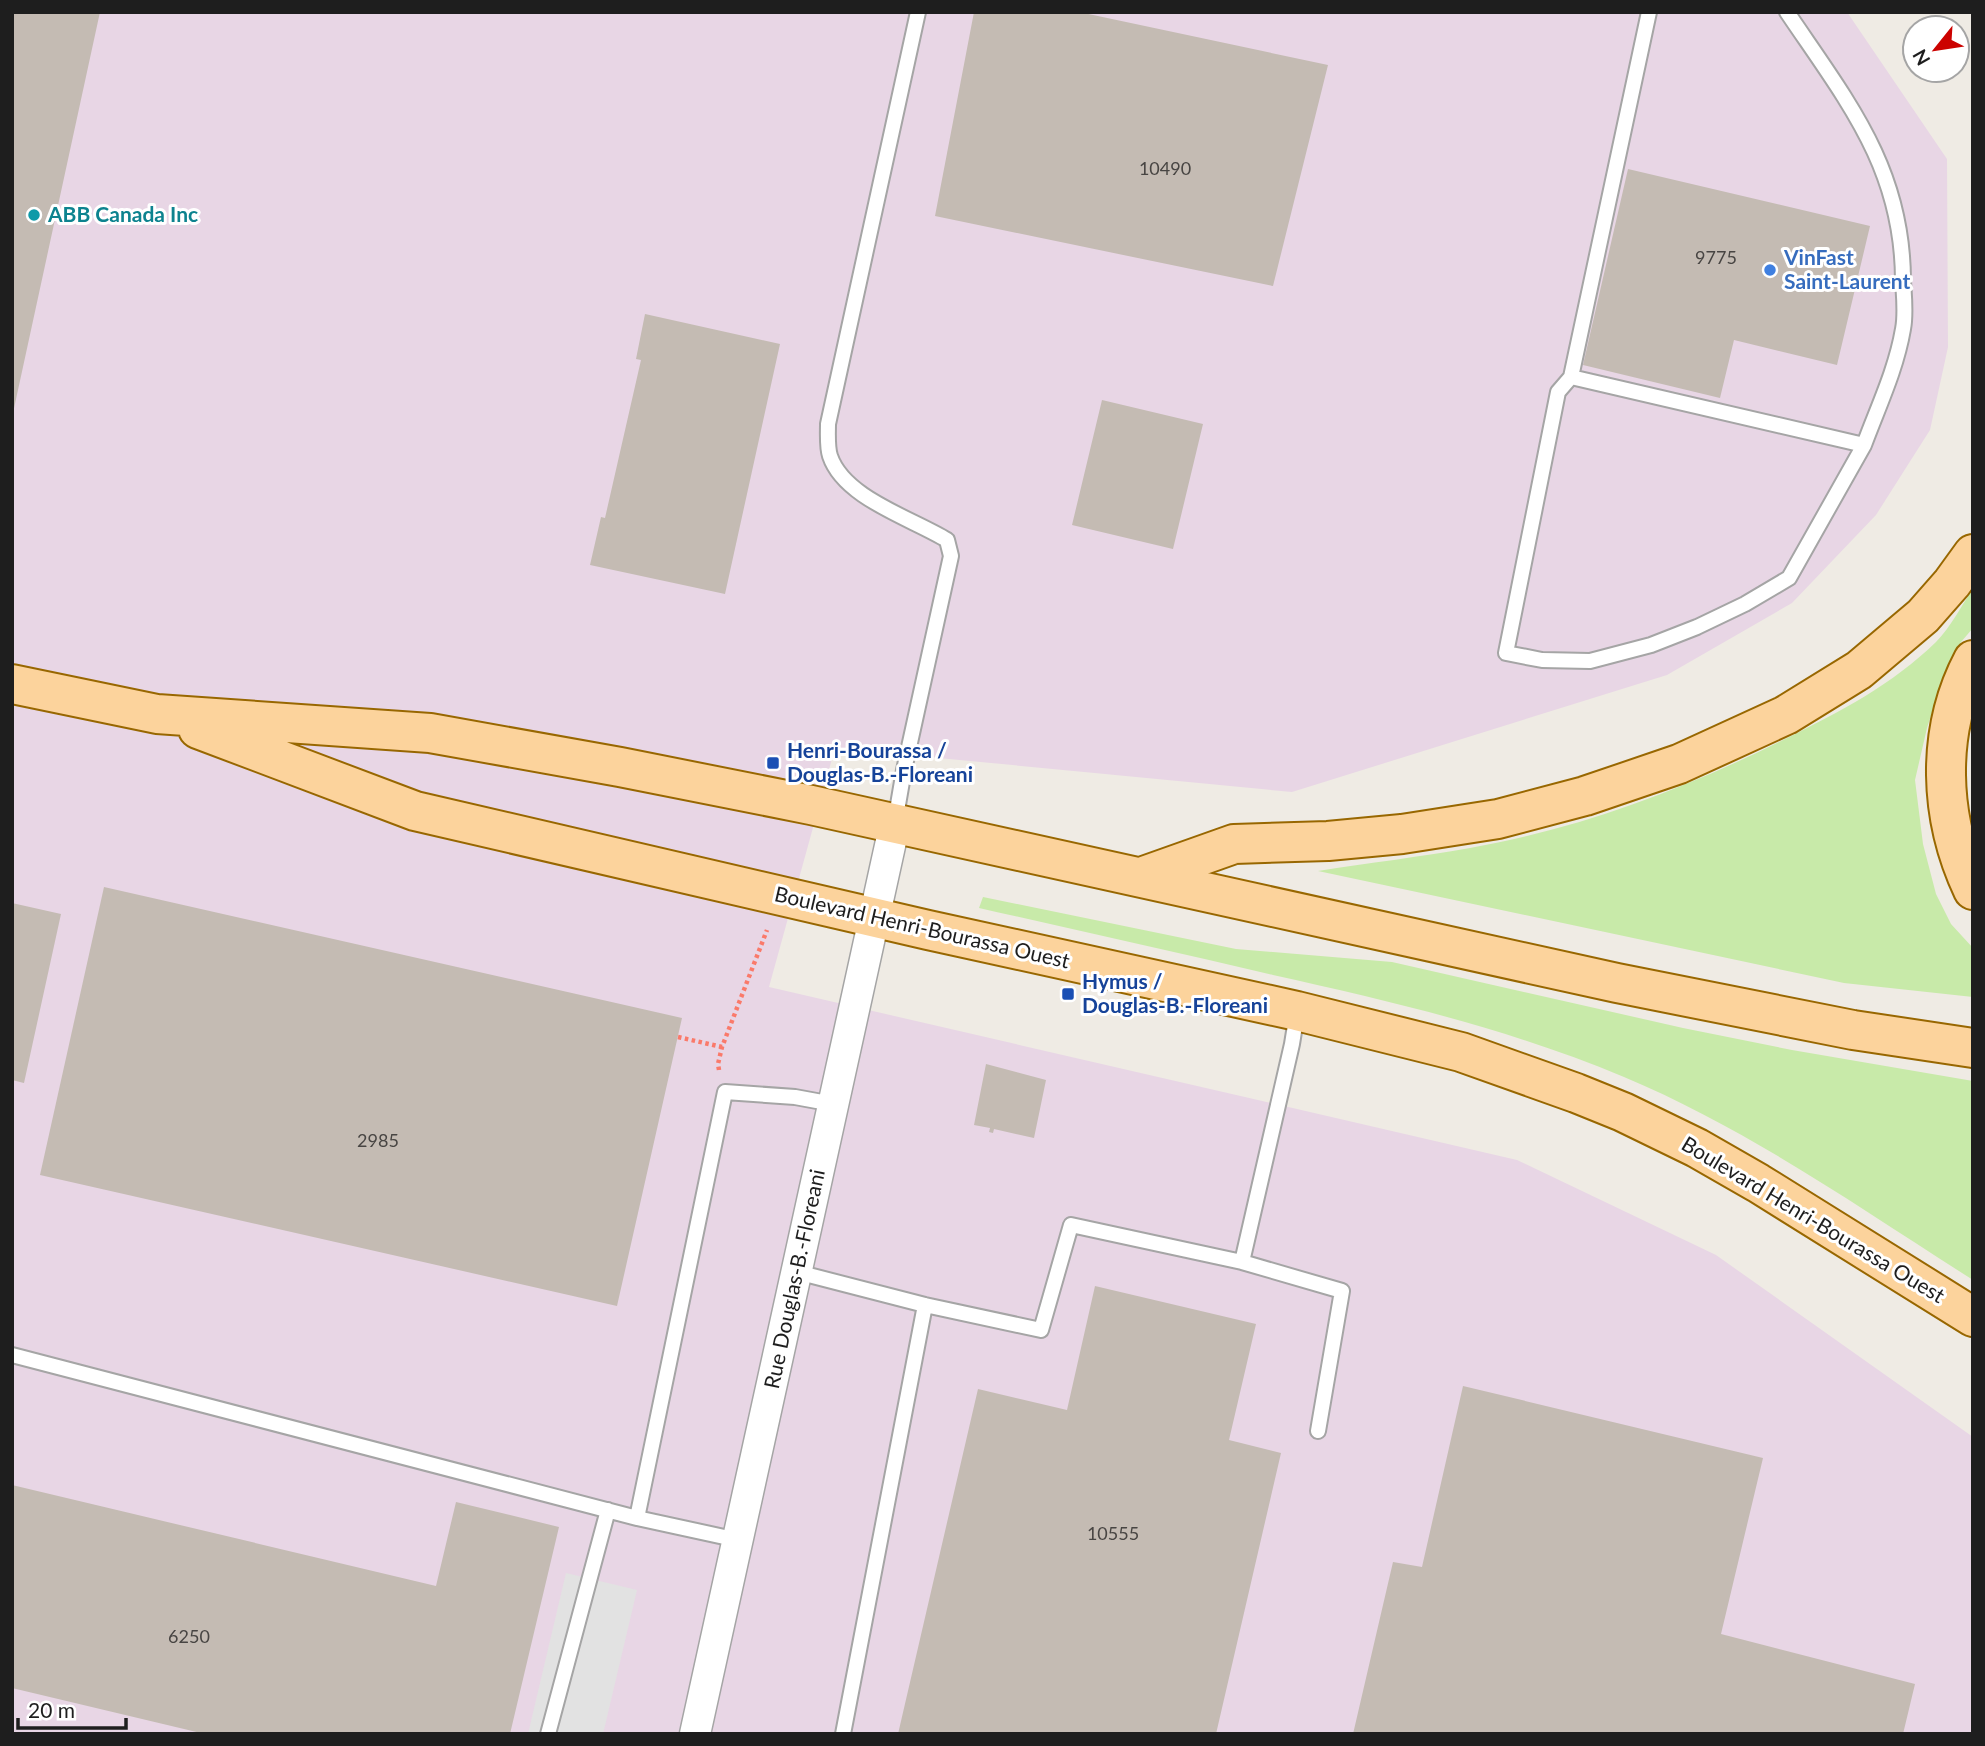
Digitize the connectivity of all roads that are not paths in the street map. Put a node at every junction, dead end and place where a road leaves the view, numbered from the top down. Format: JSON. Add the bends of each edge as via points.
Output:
{"nodes":[{"id":1,"x":918,"y":12,"type":"edge"},
{"id":2,"x":1649,"y":12,"type":"edge"},
{"id":3,"x":1787,"y":12,"type":"edge"},
{"id":4,"x":1571,"y":377,"type":"junction"},
{"id":5,"x":1864,"y":445,"type":"junction"},
{"id":6,"x":1973,"y":554,"type":"edge"},
{"id":7,"x":1973,"y":660,"type":"edge"},
{"id":8,"x":12,"y":684,"type":"edge"},
{"id":9,"x":157,"y":714,"type":"junction"},
{"id":10,"x":895,"y":823,"type":"junction"},
{"id":11,"x":1141,"y":877,"type":"junction"},
{"id":12,"x":1973,"y":890,"type":"edge"},
{"id":13,"x":874,"y":918,"type":"junction"},
{"id":14,"x":1297,"y":1012,"type":"junction"},
{"id":15,"x":1973,"y":1048,"type":"edge"},
{"id":16,"x":834,"y":1104,"type":"junction"},
{"id":17,"x":1242,"y":1262,"type":"junction"},
{"id":18,"x":797,"y":1272,"type":"junction"},
{"id":19,"x":925,"y":1305,"type":"junction"},
{"id":20,"x":1973,"y":1318,"type":"edge"},
{"id":21,"x":12,"y":1354,"type":"edge"},
{"id":22,"x":1318,"y":1431,"type":"dead end"},
{"id":23,"x":608,"y":1510,"type":"junction"},
{"id":24,"x":637,"y":1518,"type":"junction"},
{"id":25,"x":738,"y":1540,"type":"junction"},
{"id":26,"x":548,"y":1734,"type":"edge"},
{"id":27,"x":695,"y":1734,"type":"edge"},
{"id":28,"x":843,"y":1734,"type":"edge"}],
"edges":[{"from":1,"to":10,"type":"lane","via":[[828,424],[830,456],[846,484],[947,540],[951,556]]},
{"from":2,"to":4,"type":"lane"},
{"from":3,"to":5,"type":"lane","via":[[1867,135],[1882,164],[1900,226],[1904,325]]},
{"from":4,"to":5,"type":"lane"},
{"from":4,"to":5,"type":"lane","via":[[1558,392],[1506,653],[1563,662],[1621,654],[1698,626],[1767,591],[1789,578]]},
{"from":6,"to":11,"type":"main road","via":[[1923,616],[1859,670],[1786,715],[1679,764],[1498,819],[1402,834],[1234,844]]},
{"from":7,"to":12,"type":"main road","via":[[1953,716],[1946,802],[1954,842]]},
{"from":8,"to":9,"type":"main road","name":"Boulevard Henri-Bourassa Ouest"},
{"from":9,"to":10,"type":"main road","name":"Boulevard Henri-Bourassa Ouest","via":[[430,733]]},
{"from":9,"to":13,"type":"main road","name":"Boulevard Henri-Bourassa Ouest","via":[[415,811]]},
{"from":10,"to":11,"type":"main road","name":"Boulevard Henri-Bourassa Ouest"},
{"from":10,"to":13,"type":"street","name":"Rue Douglas-B.-Floreani"},
{"from":11,"to":15,"type":"main road","name":"Boulevard Henri-Bourassa Ouest","via":[[1628,985],[1853,1030]]},
{"from":13,"to":14,"type":"main road","name":"Boulevard Henri-Bourassa Ouest"},
{"from":13,"to":16,"type":"street","name":"Rue Douglas-B.-Floreani"},
{"from":14,"to":17,"type":"lane"},
{"from":14,"to":20,"type":"main road","name":"Boulevard Henri-Bourassa Ouest","via":[[1461,1052],[1623,1112],[1758,1183]]},
{"from":16,"to":18,"type":"street","name":"Rue Douglas-B.-Floreani"},
{"from":16,"to":24,"type":"lane","via":[[725,1092]]},
{"from":17,"to":19,"type":"lane","via":[[1071,1225],[1041,1330]]},
{"from":17,"to":22,"type":"lane","via":[[1342,1291]]},
{"from":18,"to":19,"type":"lane"},
{"from":18,"to":25,"type":"street","name":"Rue Douglas-B.-Floreani"},
{"from":19,"to":28,"type":"lane"},
{"from":21,"to":23,"type":"lane"},
{"from":23,"to":24,"type":"lane"},
{"from":23,"to":26,"type":"lane"},
{"from":24,"to":25,"type":"lane"},
{"from":25,"to":27,"type":"street","name":"Rue Douglas-B.-Floreani"}]}
